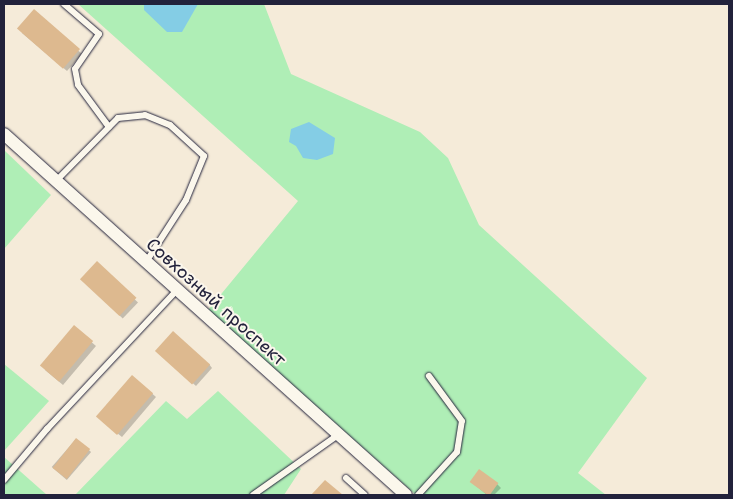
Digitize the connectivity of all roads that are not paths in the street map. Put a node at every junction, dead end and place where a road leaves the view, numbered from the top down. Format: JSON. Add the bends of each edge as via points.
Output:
{"nodes":[{"id":1,"x":64,"y":4,"type":"edge"},
{"id":2,"x":109,"y":127,"type":"junction"},
{"id":3,"x":4,"y":134,"type":"edge"},
{"id":4,"x":56,"y":180,"type":"junction"},
{"id":5,"x":146,"y":262,"type":"junction"},
{"id":6,"x":177,"y":290,"type":"junction"},
{"id":7,"x":429,"y":376,"type":"dead end"},
{"id":8,"x":338,"y":435,"type":"junction"},
{"id":9,"x":346,"y":478,"type":"dead end"},
{"id":10,"x":4,"y":480,"type":"edge"},
{"id":11,"x":253,"y":495,"type":"edge"},
{"id":12,"x":365,"y":495,"type":"edge"},
{"id":13,"x":406,"y":495,"type":"edge"},
{"id":14,"x":418,"y":495,"type":"edge"}],
"edges":[{"from":1,"to":2,"type":"lane","via":[[99,34],[75,69],[78,85]]},
{"from":2,"to":4,"type":"lane"},
{"from":2,"to":5,"type":"lane","via":[[118,118],[145,115],[170,125],[204,156],[186,200]]},
{"from":3,"to":4,"type":"street","name":"Совхозный проспект"},
{"from":4,"to":5,"type":"street","name":"Совхозный проспект"},
{"from":5,"to":6,"type":"street","name":"Совхозный проспект"},
{"from":6,"to":8,"type":"street","name":"Совхозный проспект"},
{"from":6,"to":10,"type":"lane","via":[[47,429]]},
{"from":7,"to":14,"type":"lane","via":[[462,421],[457,452]]},
{"from":8,"to":11,"type":"lane"},
{"from":8,"to":13,"type":"street","name":"Совхозный проспект"},
{"from":9,"to":12,"type":"lane"}]}
